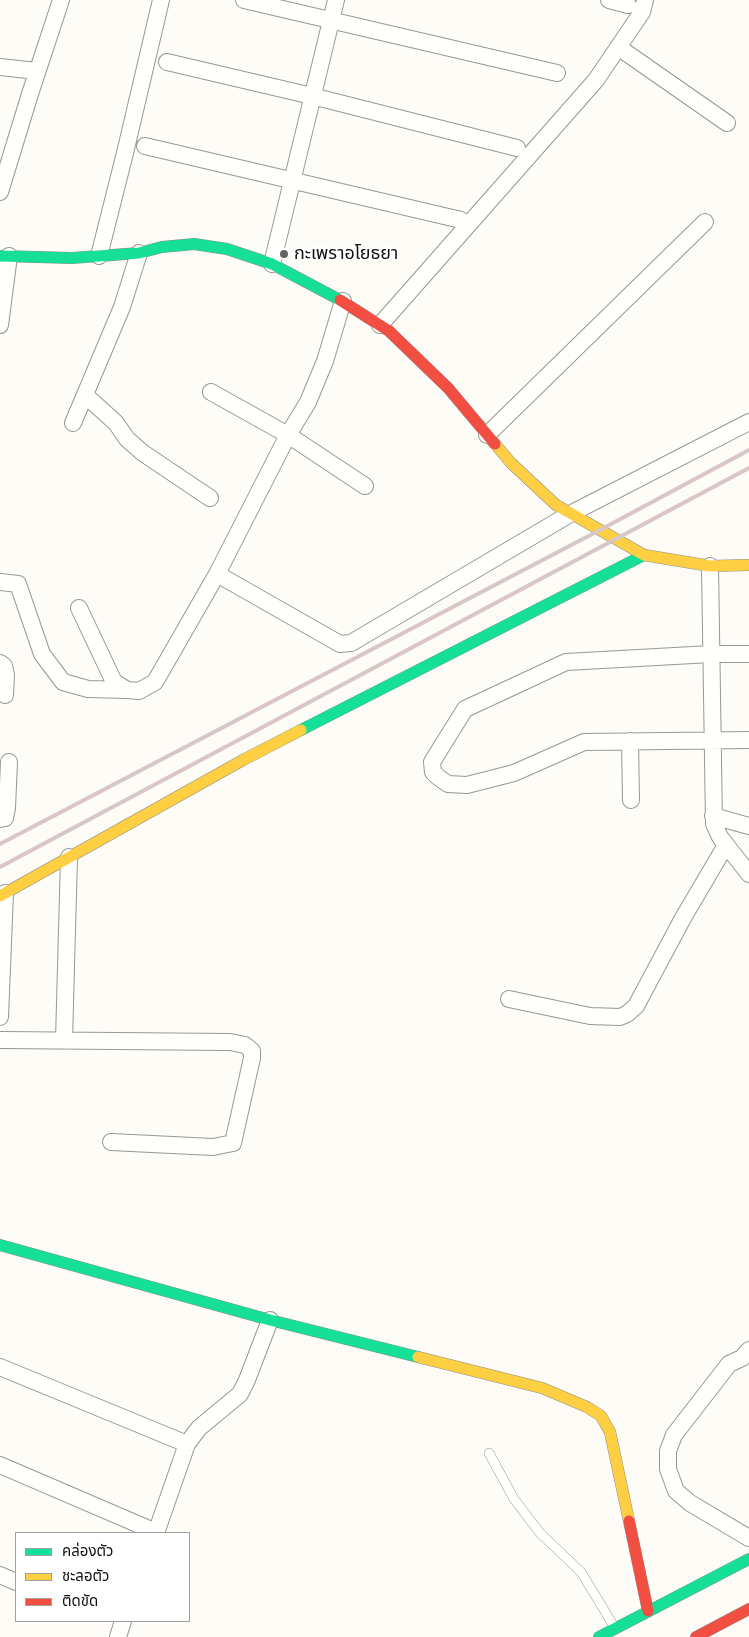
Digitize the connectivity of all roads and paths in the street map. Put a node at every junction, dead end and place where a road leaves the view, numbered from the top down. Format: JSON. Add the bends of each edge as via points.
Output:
{"nodes":[{"id":1,"x":61,"y":0,"type":"edge"},
{"id":2,"x":161,"y":0,"type":"edge"},
{"id":3,"x":244,"y":0,"type":"edge"},
{"id":4,"x":336,"y":0,"type":"edge"},
{"id":5,"x":609,"y":0,"type":"edge"},
{"id":6,"x":645,"y":0,"type":"edge"},
{"id":7,"x":628,"y":4,"type":"dead end"},
{"id":8,"x":331,"y":20,"type":"junction"},
{"id":9,"x":618,"y":47,"type":"junction"},
{"id":10,"x":167,"y":62,"type":"dead end"},
{"id":11,"x":0,"y":67,"type":"edge"},
{"id":12,"x":37,"y":71,"type":"junction"},
{"id":13,"x":558,"y":73,"type":"dead end"},
{"id":14,"x":312,"y":96,"type":"junction"},
{"id":15,"x":727,"y":123,"type":"dead end"},
{"id":16,"x":145,"y":146,"type":"dead end"},
{"id":17,"x":517,"y":148,"type":"dead end"},
{"id":18,"x":291,"y":180,"type":"junction"},
{"id":19,"x":0,"y":192,"type":"edge"},
{"id":20,"x":461,"y":220,"type":"dead end"},
{"id":21,"x":705,"y":222,"type":"dead end"},
{"id":22,"x":139,"y":253,"type":"junction"},
{"id":23,"x":5,"y":256,"type":"edge"},
{"id":24,"x":99,"y":256,"type":"junction"},
{"id":25,"x":272,"y":264,"type":"junction"},
{"id":26,"x":343,"y":301,"type":"junction"},
{"id":27,"x":0,"y":325,"type":"edge"},
{"id":28,"x":380,"y":326,"type":"junction"},
{"id":29,"x":211,"y":392,"type":"dead end"},
{"id":30,"x":85,"y":394,"type":"junction"},
{"id":31,"x":749,"y":422,"type":"edge"},
{"id":32,"x":73,"y":423,"type":"dead end"},
{"id":33,"x":288,"y":434,"type":"junction"},
{"id":34,"x":487,"y":435,"type":"junction"},
{"id":35,"x":365,"y":486,"type":"dead end"},
{"id":36,"x":210,"y":498,"type":"dead end"},
{"id":37,"x":570,"y":514,"type":"junction"},
{"id":38,"x":644,"y":555,"type":"junction"},
{"id":39,"x":749,"y":565,"type":"edge"},
{"id":40,"x":710,"y":566,"type":"junction"},
{"id":41,"x":217,"y":574,"type":"junction"},
{"id":42,"x":0,"y":582,"type":"edge"},
{"id":43,"x":79,"y":608,"type":"dead end"},
{"id":44,"x":711,"y":654,"type":"junction"},
{"id":45,"x":749,"y":654,"type":"edge"},
{"id":46,"x":0,"y":663,"type":"edge"},
{"id":47,"x":127,"y":690,"type":"junction"},
{"id":48,"x":5,"y":695,"type":"dead end"},
{"id":49,"x":712,"y":740,"type":"junction"},
{"id":50,"x":749,"y":740,"type":"edge"},
{"id":51,"x":630,"y":742,"type":"junction"},
{"id":52,"x":9,"y":762,"type":"dead end"},
{"id":53,"x":631,"y":800,"type":"dead end"},
{"id":54,"x":713,"y":816,"type":"junction"},
{"id":55,"x":0,"y":819,"type":"edge"},
{"id":56,"x":749,"y":826,"type":"edge"},
{"id":57,"x":726,"y":845,"type":"junction"},
{"id":58,"x":69,"y":857,"type":"junction"},
{"id":59,"x":749,"y":874,"type":"edge"},
{"id":60,"x":2,"y":895,"type":"edge"},
{"id":61,"x":510,"y":999,"type":"dead end"},
{"id":62,"x":0,"y":1017,"type":"edge"},
{"id":63,"x":0,"y":1040,"type":"edge"},
{"id":64,"x":64,"y":1040,"type":"junction"},
{"id":65,"x":110,"y":1142,"type":"dead end"},
{"id":66,"x":0,"y":1246,"type":"edge"},
{"id":67,"x":270,"y":1320,"type":"junction"},
{"id":68,"x":749,"y":1350,"type":"edge"},
{"id":69,"x":0,"y":1366,"type":"edge"},
{"id":70,"x":188,"y":1444,"type":"junction"},
{"id":71,"x":489,"y":1453,"type":"dead end"},
{"id":72,"x":0,"y":1465,"type":"edge"},
{"id":73,"x":156,"y":1532,"type":"edge"},
{"id":74,"x":749,"y":1538,"type":"edge"},
{"id":75,"x":749,"y":1559,"type":"edge"},
{"id":76,"x":0,"y":1575,"type":"edge"},
{"id":77,"x":15,"y":1582,"type":"edge"},
{"id":78,"x":749,"y":1609,"type":"edge"},
{"id":79,"x":648,"y":1611,"type":"junction"},
{"id":80,"x":615,"y":1628,"type":"junction"},
{"id":81,"x":598,"y":1637,"type":"edge"},
{"id":82,"x":696,"y":1637,"type":"edge"}],
"edges":[{"from":1,"to":12,"type":"street"},
{"from":2,"to":24,"type":"street"},
{"from":3,"to":8,"type":"street"},
{"from":4,"to":8,"type":"street"},
{"from":5,"to":7,"type":"street"},
{"from":6,"to":9,"type":"street","via":[[642,12]]},
{"from":8,"to":13,"type":"street"},
{"from":8,"to":14,"type":"street"},
{"from":9,"to":15,"type":"street"},
{"from":9,"to":28,"type":"street","via":[[596,80]]},
{"from":10,"to":14,"type":"street"},
{"from":11,"to":12,"type":"street"},
{"from":12,"to":19,"type":"street"},
{"from":14,"to":17,"type":"street"},
{"from":14,"to":18,"type":"street"},
{"from":16,"to":18,"type":"street"},
{"from":18,"to":20,"type":"street"},
{"from":18,"to":25,"type":"street"},
{"from":21,"to":34,"type":"street"},
{"from":22,"to":24,"type":"main road"},
{"from":22,"to":25,"type":"main road","via":[[194,244],[227,249]]},
{"from":22,"to":30,"type":"street","via":[[122,307]]},
{"from":23,"to":24,"type":"main road"},
{"from":23,"to":27,"type":"street"},
{"from":25,"to":26,"type":"main road"},
{"from":26,"to":28,"type":"main road"},
{"from":26,"to":33,"type":"street","via":[[325,361],[308,402]]},
{"from":28,"to":34,"type":"main road","via":[[448,388]]},
{"from":29,"to":33,"type":"street"},
{"from":30,"to":32,"type":"street"},
{"from":30,"to":36,"type":"street","via":[[116,423],[127,439]]},
{"from":31,"to":37,"type":"street"},
{"from":33,"to":35,"type":"street"},
{"from":33,"to":41,"type":"street"},
{"from":34,"to":37,"type":"main road","via":[[511,463]]},
{"from":37,"to":38,"type":"main road"},
{"from":37,"to":41,"type":"street","via":[[344,645]]},
{"from":38,"to":40,"type":"main road"},
{"from":38,"to":58,"type":"main road","via":[[243,760]]},
{"from":39,"to":40,"type":"main road"},
{"from":40,"to":44,"type":"street"},
{"from":41,"to":47,"type":"street","via":[[154,682],[139,691]]},
{"from":42,"to":47,"type":"street","via":[[18,584],[42,654],[63,682],[88,690]]},
{"from":43,"to":47,"type":"street","via":[[114,682]]},
{"from":44,"to":45,"type":"street"},
{"from":44,"to":49,"type":"street"},
{"from":44,"to":51,"type":"street","via":[[566,662],[465,709],[432,762],[433,772],[448,784],[467,785],[514,773],[584,742]]},
{"from":46,"to":48,"type":"street","via":[[6,675]]},
{"from":49,"to":50,"type":"street"},
{"from":49,"to":51,"type":"street"},
{"from":49,"to":54,"type":"street"},
{"from":51,"to":53,"type":"street"},
{"from":52,"to":55,"type":"street","via":[[7,808],[5,818]]},
{"from":54,"to":56,"type":"street"},
{"from":54,"to":57,"type":"street"},
{"from":57,"to":59,"type":"street"},
{"from":57,"to":61,"type":"street","via":[[636,1006],[627,1014],[620,1017],[590,1016]]},
{"from":58,"to":60,"type":"main road"},
{"from":58,"to":64,"type":"street"},
{"from":60,"to":62,"type":"street"},
{"from":63,"to":64,"type":"street"},
{"from":64,"to":65,"type":"street","via":[[230,1042],[245,1045],[252,1051],[233,1143],[213,1147]]},
{"from":66,"to":67,"type":"main road"},
{"from":67,"to":70,"type":"street","via":[[240,1394],[199,1428]]},
{"from":67,"to":79,"type":"main road","via":[[542,1388],[587,1406],[601,1416],[610,1432]]},
{"from":68,"to":74,"type":"street","via":[[742,1358],[729,1364],[674,1435],[668,1451],[668,1469],[676,1491],[690,1503]]},
{"from":69,"to":70,"type":"street"},
{"from":70,"to":73,"type":"street"},
{"from":71,"to":80,"type":"lane","via":[[514,1500],[540,1533],[581,1572]]},
{"from":72,"to":73,"type":"street"},
{"from":75,"to":79,"type":"main road"},
{"from":76,"to":77,"type":"street"},
{"from":78,"to":82,"type":"main road"},
{"from":79,"to":80,"type":"main road"},
{"from":80,"to":81,"type":"main road"}]}
